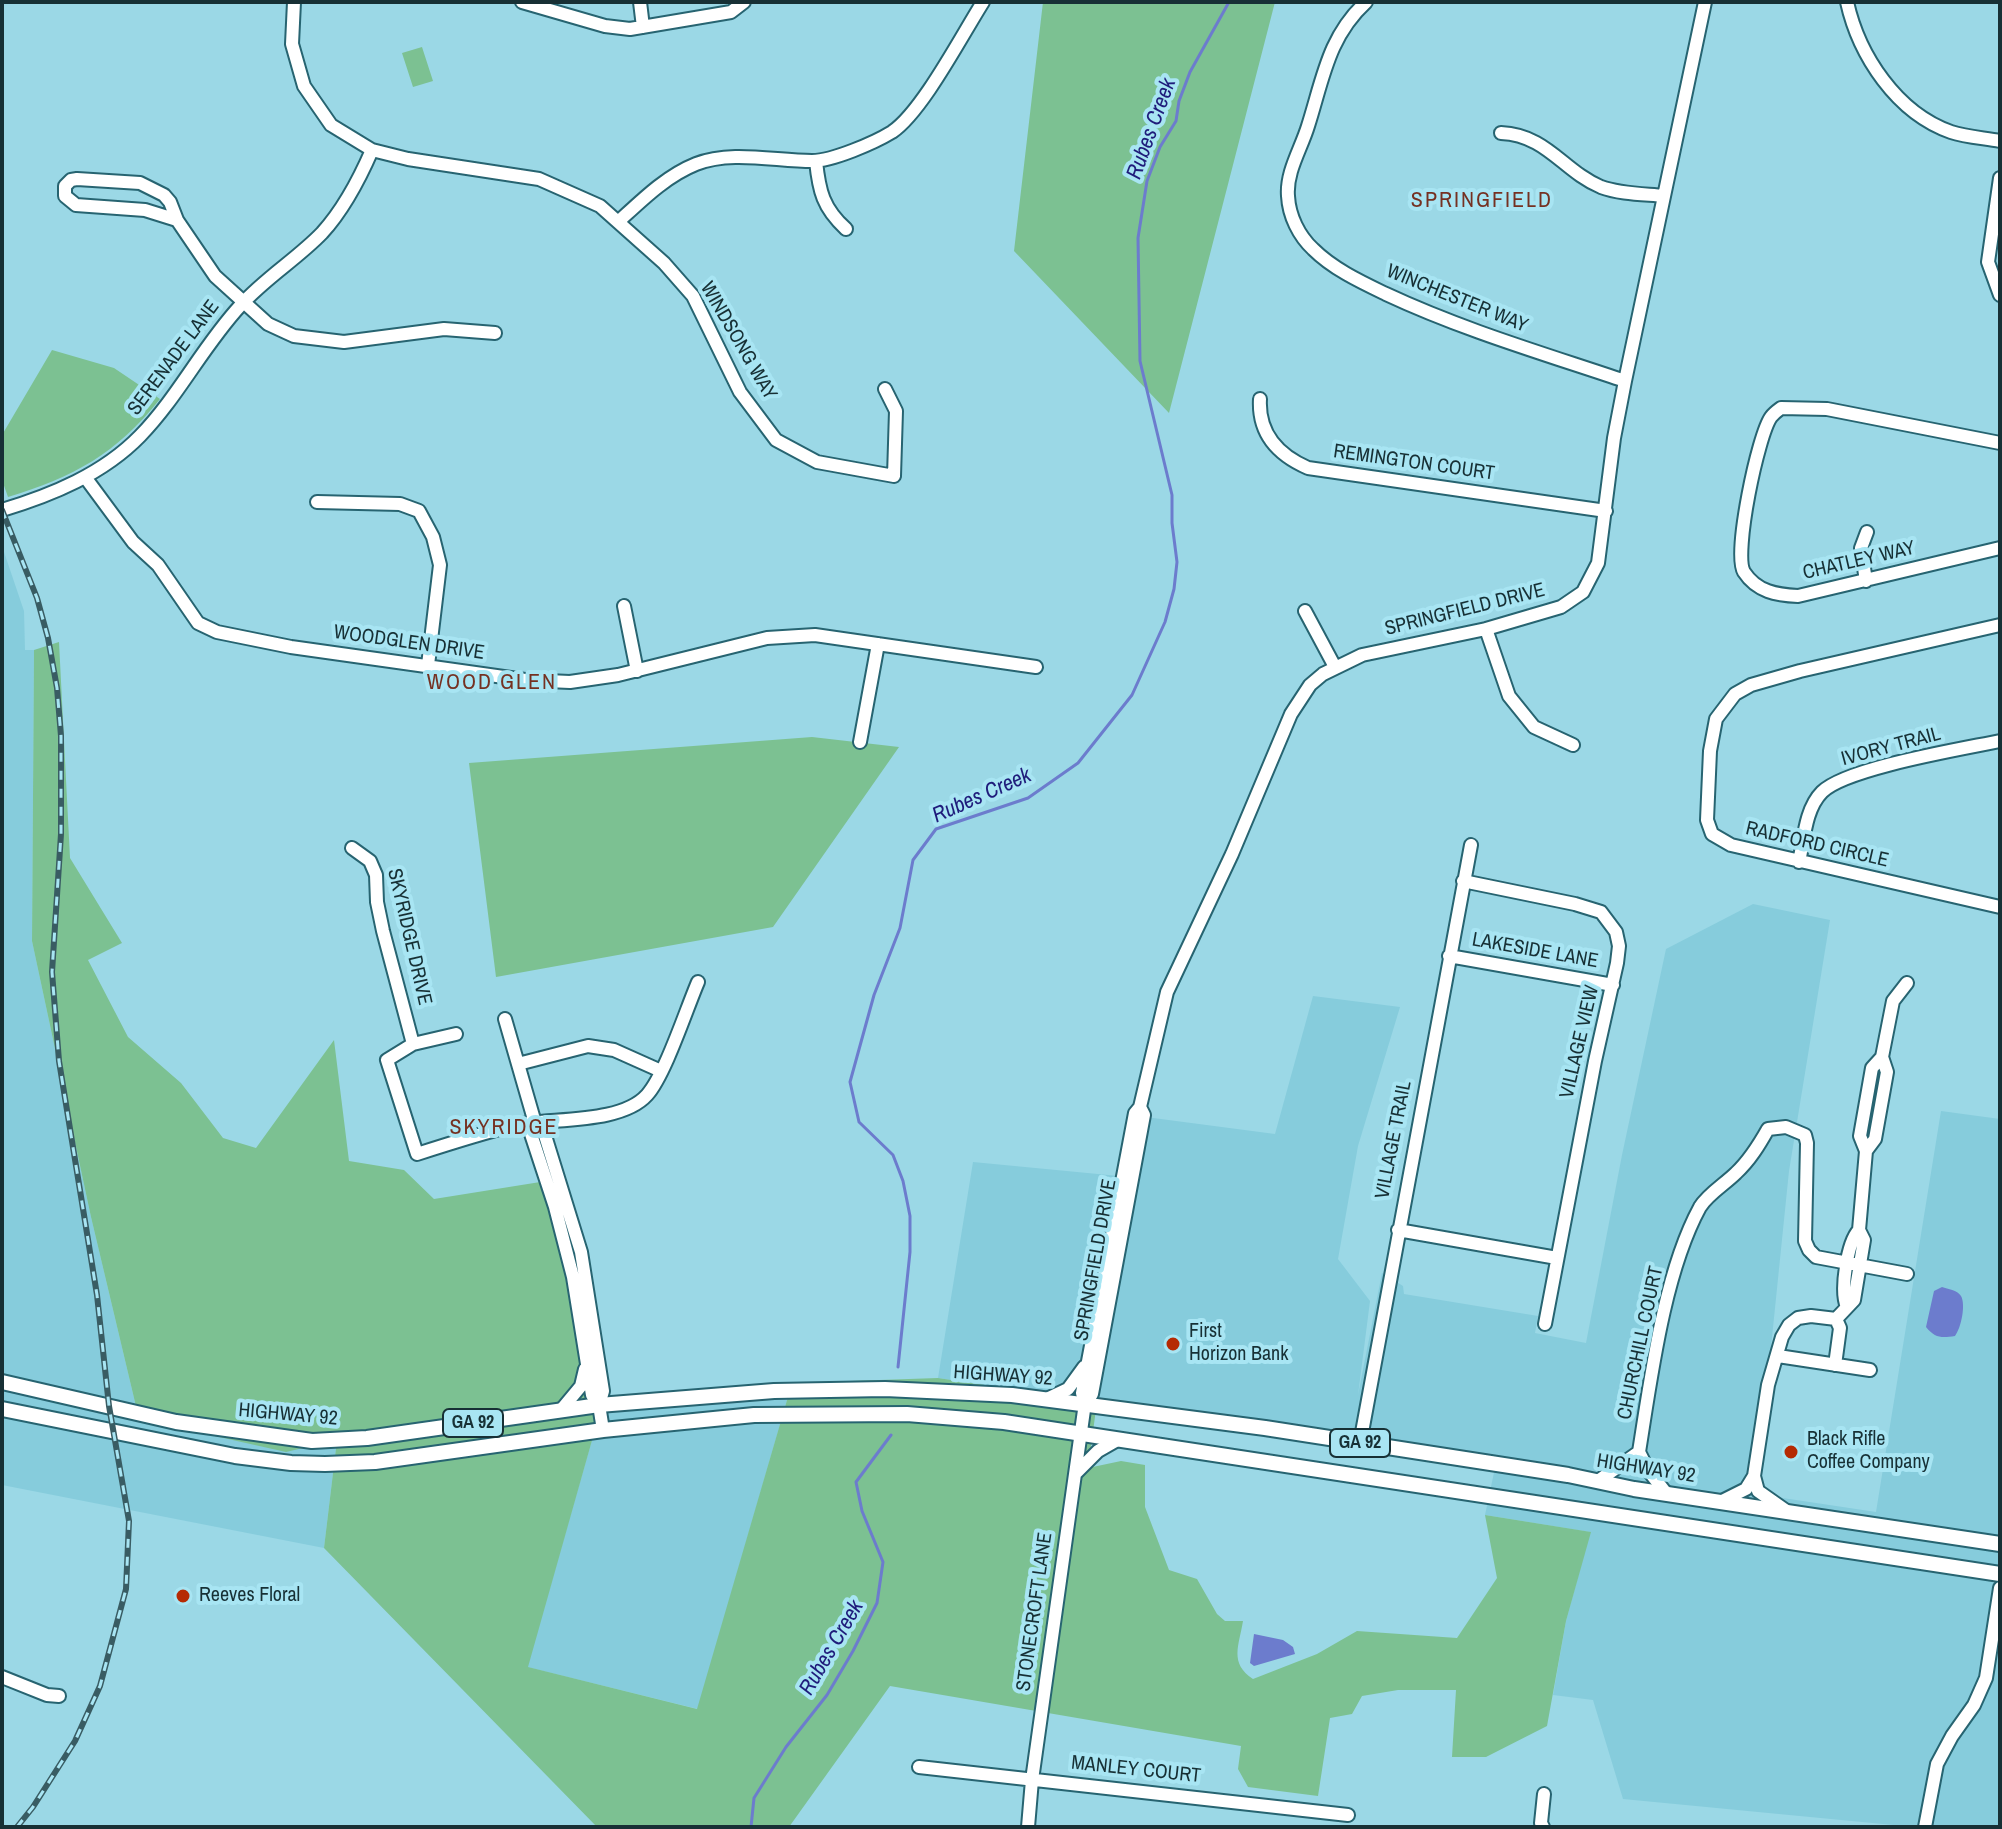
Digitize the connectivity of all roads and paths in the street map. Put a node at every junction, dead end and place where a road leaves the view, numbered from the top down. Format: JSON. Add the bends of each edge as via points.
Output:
{"nodes":[{"id":1,"x":294,"y":2,"type":"edge"},
{"id":2,"x":522,"y":2,"type":"edge"},
{"id":3,"x":640,"y":2,"type":"edge"},
{"id":4,"x":744,"y":2,"type":"edge"},
{"id":5,"x":983,"y":2,"type":"edge"},
{"id":6,"x":1366,"y":2,"type":"edge"},
{"id":7,"x":1705,"y":2,"type":"edge"},
{"id":8,"x":1847,"y":2,"type":"edge"},
{"id":9,"x":643,"y":27,"type":"junction"},
{"id":10,"x":1501,"y":133,"type":"dead end"},
{"id":11,"x":2000,"y":141,"type":"edge"},
{"id":12,"x":372,"y":150,"type":"junction"},
{"id":13,"x":816,"y":161,"type":"junction"},
{"id":14,"x":2000,"y":178,"type":"edge"},
{"id":15,"x":1664,"y":196,"type":"junction"},
{"id":16,"x":177,"y":220,"type":"junction"},
{"id":17,"x":618,"y":222,"type":"junction"},
{"id":18,"x":846,"y":229,"type":"dead end"},
{"id":19,"x":2000,"y":295,"type":"edge"},
{"id":20,"x":243,"y":302,"type":"junction"},
{"id":21,"x":495,"y":333,"type":"dead end"},
{"id":22,"x":1625,"y":381,"type":"junction"},
{"id":23,"x":885,"y":389,"type":"dead end"},
{"id":24,"x":1260,"y":399,"type":"dead end"},
{"id":25,"x":2000,"y":443,"type":"edge"},
{"id":26,"x":85,"y":477,"type":"junction"},
{"id":27,"x":317,"y":502,"type":"dead end"},
{"id":28,"x":2,"y":510,"type":"edge"},
{"id":29,"x":1606,"y":511,"type":"junction"},
{"id":30,"x":1867,"y":532,"type":"dead end"},
{"id":31,"x":2000,"y":548,"type":"edge"},
{"id":32,"x":1866,"y":581,"type":"junction"},
{"id":33,"x":624,"y":606,"type":"dead end"},
{"id":34,"x":1305,"y":611,"type":"dead end"},
{"id":35,"x":2000,"y":625,"type":"edge"},
{"id":36,"x":1486,"y":629,"type":"junction"},
{"id":37,"x":878,"y":644,"type":"junction"},
{"id":38,"x":428,"y":665,"type":"junction"},
{"id":39,"x":1036,"y":667,"type":"dead end"},
{"id":40,"x":1335,"y":667,"type":"junction"},
{"id":41,"x":637,"y":671,"type":"junction"},
{"id":42,"x":2000,"y":741,"type":"edge"},
{"id":43,"x":860,"y":742,"type":"dead end"},
{"id":44,"x":1573,"y":745,"type":"dead end"},
{"id":45,"x":1471,"y":845,"type":"dead end"},
{"id":46,"x":352,"y":848,"type":"dead end"},
{"id":47,"x":1799,"y":862,"type":"junction"},
{"id":48,"x":1463,"y":881,"type":"junction"},
{"id":49,"x":2000,"y":907,"type":"edge"},
{"id":50,"x":1449,"y":956,"type":"junction"},
{"id":51,"x":698,"y":982,"type":"dead end"},
{"id":52,"x":1907,"y":983,"type":"dead end"},
{"id":53,"x":1613,"y":985,"type":"junction"},
{"id":54,"x":505,"y":1019,"type":"dead end"},
{"id":55,"x":456,"y":1034,"type":"dead end"},
{"id":56,"x":413,"y":1044,"type":"junction"},
{"id":57,"x":518,"y":1064,"type":"junction"},
{"id":58,"x":661,"y":1071,"type":"junction"},
{"id":59,"x":1140,"y":1107,"type":"junction"},
{"id":60,"x":535,"y":1123,"type":"junction"},
{"id":61,"x":1398,"y":1230,"type":"junction"},
{"id":62,"x":1557,"y":1258,"type":"junction"},
{"id":63,"x":1854,"y":1264,"type":"junction"},
{"id":64,"x":1907,"y":1274,"type":"dead end"},
{"id":65,"x":1836,"y":1319,"type":"junction"},
{"id":66,"x":1545,"y":1324,"type":"dead end"},
{"id":67,"x":1778,"y":1356,"type":"junction"},
{"id":68,"x":1088,"y":1361,"type":"junction"},
{"id":69,"x":586,"y":1362,"type":"junction"},
{"id":70,"x":1835,"y":1365,"type":"junction"},
{"id":71,"x":1870,"y":1370,"type":"dead end"},
{"id":72,"x":2,"y":1382,"type":"edge"},
{"id":73,"x":1049,"y":1398,"type":"junction"},
{"id":74,"x":1085,"y":1403,"type":"junction"},
{"id":75,"x":599,"y":1405,"type":"junction"},
{"id":76,"x":2,"y":1409,"type":"edge"},
{"id":77,"x":561,"y":1410,"type":"junction"},
{"id":78,"x":200,"y":1426,"type":"junction"},
{"id":79,"x":603,"y":1430,"type":"junction"},
{"id":80,"x":1080,"y":1432,"type":"junction"},
{"id":81,"x":1123,"y":1439,"type":"junction"},
{"id":82,"x":1360,"y":1443,"type":"junction"},
{"id":83,"x":198,"y":1447,"type":"junction"},
{"id":84,"x":1639,"y":1452,"type":"junction"},
{"id":85,"x":1075,"y":1474,"type":"junction"},
{"id":86,"x":1754,"y":1476,"type":"junction"},
{"id":87,"x":1598,"y":1481,"type":"junction"},
{"id":88,"x":1666,"y":1493,"type":"junction"},
{"id":89,"x":1722,"y":1501,"type":"junction"},
{"id":90,"x":1787,"y":1512,"type":"junction"},
{"id":91,"x":2000,"y":1544,"type":"edge"},
{"id":92,"x":2000,"y":1574,"type":"edge"},
{"id":93,"x":2000,"y":1588,"type":"edge"},
{"id":94,"x":2,"y":1677,"type":"edge"},
{"id":95,"x":59,"y":1696,"type":"dead end"},
{"id":96,"x":919,"y":1767,"type":"dead end"},
{"id":97,"x":1032,"y":1780,"type":"junction"},
{"id":98,"x":1544,"y":1794,"type":"dead end"},
{"id":99,"x":1348,"y":1815,"type":"dead end"},
{"id":100,"x":1541,"y":1826,"type":"edge"},
{"id":101,"x":1028,"y":1827,"type":"edge"},
{"id":102,"x":1925,"y":1827,"type":"edge"}],
"edges":[{"from":1,"to":12,"type":"street","name":"WINDSONG WAY","via":[[292,44],[304,86],[331,125]]},
{"from":2,"to":9,"type":"street","via":[[605,26]]},
{"from":3,"to":9,"type":"street"},
{"from":4,"to":9,"type":"street","via":[[731,12]]},
{"from":5,"to":13,"type":"street","via":[[924,96],[894,131]]},
{"from":6,"to":22,"type":"street","name":"WINCHESTER WAY","via":[[1336,37],[1293,166],[1288,195],[1300,234],[1342,271],[1412,306]]},
{"from":7,"to":15,"type":"street","name":"SPRINGFIELD DRIVE"},
{"from":8,"to":11,"type":"street","via":[[1863,48],[1892,91],[1919,116],[1952,132]]},
{"from":10,"to":15,"type":"street","via":[[1517,134],[1549,149],[1601,187]]},
{"from":12,"to":17,"type":"street","name":"WINDSONG WAY","via":[[539,179],[600,206]]},
{"from":12,"to":20,"type":"street","name":"SERENADE LANE","via":[[345,203],[322,233]]},
{"from":13,"to":17,"type":"street","via":[[736,157],[698,163],[659,185]]},
{"from":13,"to":18,"type":"street","via":[[828,212]]},
{"from":14,"to":19,"type":"street","via":[[1988,262]]},
{"from":15,"to":22,"type":"street","name":"SPRINGFIELD DRIVE"},
{"from":16,"to":16,"type":"street","via":[[170,202],[149,185],[77,179],[65,186],[65,196],[76,205],[145,210]]},
{"from":16,"to":20,"type":"street","via":[[203,261]]},
{"from":17,"to":23,"type":"street","name":"WINDSONG WAY","via":[[693,296],[740,392],[776,440],[817,462],[894,476],[896,411]]},
{"from":20,"to":21,"type":"street","via":[[281,331],[328,342],[444,329]]},
{"from":20,"to":26,"type":"street","name":"SERENADE LANE","via":[[140,436]]},
{"from":22,"to":29,"type":"street","name":"SPRINGFIELD DRIVE"},
{"from":24,"to":29,"type":"street","name":"REMINGTON COURT","via":[[1259,417],[1270,438],[1288,459],[1308,468]]},
{"from":25,"to":32,"type":"street","name":"CHATLEY WAY","via":[[1827,409],[1781,408],[1770,417],[1745,514],[1740,559],[1744,572],[1775,595],[1798,596]]},
{"from":26,"to":28,"type":"street","name":"SERENADE LANE"},
{"from":26,"to":38,"type":"street","name":"WOODGLEN DRIVE","via":[[198,623],[291,647]]},
{"from":27,"to":38,"type":"street","via":[[400,504],[419,511],[440,565]]},
{"from":29,"to":36,"type":"street","name":"SPRINGFIELD DRIVE","via":[[1598,563],[1583,592],[1561,607]]},
{"from":30,"to":32,"type":"street","via":[[1861,548]]},
{"from":31,"to":32,"type":"street","name":"CHATLEY WAY"},
{"from":33,"to":41,"type":"street"},
{"from":34,"to":40,"type":"street"},
{"from":35,"to":47,"type":"street","name":"RADFORD CIRCLE","via":[[1763,681],[1725,705],[1716,719],[1710,751],[1707,820],[1712,834],[1731,845]]},
{"from":36,"to":40,"type":"street","name":"SPRINGFIELD DRIVE","via":[[1362,655]]},
{"from":36,"to":44,"type":"street","via":[[1509,696],[1534,727]]},
{"from":37,"to":39,"type":"street","name":"WOODGLEN DRIVE"},
{"from":37,"to":41,"type":"street","name":"WOODGLEN DRIVE","via":[[815,635],[767,638]]},
{"from":37,"to":43,"type":"street"},
{"from":38,"to":41,"type":"street","name":"WOODGLEN DRIVE","via":[[570,682]]},
{"from":40,"to":59,"type":"street","name":"SPRINGFIELD DRIVE","via":[[1310,685],[1291,714],[1232,854],[1178,963],[1160,1014]]},
{"from":42,"to":47,"type":"street","name":"IVORY TRAIL","via":[[1834,783],[1810,810]]},
{"from":45,"to":48,"type":"street","name":"VILLAGE TRAIL"},
{"from":46,"to":56,"type":"street","name":"SKYRIDGE DRIVE","via":[[370,861],[376,875],[383,931]]},
{"from":47,"to":49,"type":"street","name":"RADFORD CIRCLE"},
{"from":48,"to":50,"type":"street","name":"VILLAGE TRAIL"},
{"from":48,"to":53,"type":"street","name":"VILLAGE VIEW","via":[[1601,912],[1619,946]]},
{"from":50,"to":53,"type":"street","name":"LAKESIDE LANE"},
{"from":50,"to":61,"type":"street","name":"VILLAGE TRAIL"},
{"from":51,"to":58,"type":"street"},
{"from":52,"to":63,"type":"street","via":[[1893,1001],[1882,1057],[1887,1072],[1875,1139],[1866,1151],[1859,1230],[1852,1238]]},
{"from":53,"to":62,"type":"street","name":"VILLAGE VIEW"},
{"from":54,"to":57,"type":"street"},
{"from":55,"to":56,"type":"street"},
{"from":56,"to":60,"type":"street","via":[[387,1060],[417,1154]]},
{"from":57,"to":58,"type":"street","via":[[588,1046],[614,1050]]},
{"from":57,"to":60,"type":"street"},
{"from":58,"to":60,"type":"street","via":[[648,1094],[617,1112]]},
{"from":59,"to":68,"type":"street","name":"SPRINGFIELD DRIVE"},
{"from":59,"to":74,"type":"street","name":"SPRINGFIELD DRIVE","via":[[1144,1115],[1092,1394]]},
{"from":60,"to":69,"type":"street","via":[[530,1131],[573,1277]]},
{"from":60,"to":75,"type":"street","via":[[543,1129],[581,1252],[603,1391]]},
{"from":61,"to":62,"type":"street"},
{"from":61,"to":82,"type":"street","name":"VILLAGE TRAIL"},
{"from":62,"to":66,"type":"street","name":"VILLAGE VIEW"},
{"from":63,"to":64,"type":"street"},
{"from":63,"to":65,"type":"street","via":[[1854,1300]]},
{"from":63,"to":84,"type":"street","name":"CHURCHILL COURT","via":[[1816,1257],[1809,1250],[1805,1135],[1786,1127],[1768,1129],[1738,1172],[1701,1205],[1674,1271]]},
{"from":65,"to":67,"type":"street","via":[[1798,1318],[1782,1337]]},
{"from":65,"to":70,"type":"street","via":[[1840,1328]]},
{"from":67,"to":70,"type":"street"},
{"from":67,"to":86,"type":"street","via":[[1768,1385]]},
{"from":68,"to":73,"type":"street","via":[[1068,1389]]},
{"from":68,"to":74,"type":"street","name":"SPRINGFIELD DRIVE"},
{"from":69,"to":75,"type":"street"},
{"from":69,"to":77,"type":"street","via":[[581,1386]]},
{"from":70,"to":71,"type":"street"},
{"from":72,"to":78,"type":"main road","name":"HIGHWAY 92","number":"GA 92"},
{"from":73,"to":74,"type":"main road","name":"HIGHWAY 92","number":"GA 92"},
{"from":73,"to":75,"type":"main road","name":"HIGHWAY 92","number":"GA 92","via":[[885,1389],[774,1391]]},
{"from":74,"to":80,"type":"street","name":"STONECROFT LANE"},
{"from":74,"to":82,"type":"main road","name":"HIGHWAY 92","number":"GA 92"},
{"from":75,"to":77,"type":"main road","name":"HIGHWAY 92","number":"GA 92"},
{"from":75,"to":79,"type":"street"},
{"from":76,"to":83,"type":"main road","number":"GA 92"},
{"from":77,"to":78,"type":"main road","name":"HIGHWAY 92","number":"GA 92","via":[[346,1440],[312,1441]]},
{"from":78,"to":83,"type":"main road"},
{"from":79,"to":80,"type":"main road","number":"GA 92","via":[[754,1415],[845,1413]]},
{"from":79,"to":83,"type":"main road","number":"GA 92","via":[[375,1462],[291,1463]]},
{"from":80,"to":81,"type":"main road","number":"GA 92"},
{"from":80,"to":85,"type":"street","name":"STONECROFT LANE"},
{"from":81,"to":85,"type":"street","via":[[1098,1451]]},
{"from":81,"to":92,"type":"main road","number":"GA 92"},
{"from":82,"to":87,"type":"main road","name":"HIGHWAY 92","number":"GA 92"},
{"from":84,"to":87,"type":"street"},
{"from":84,"to":88,"type":"street"},
{"from":85,"to":97,"type":"street","name":"STONECROFT LANE"},
{"from":86,"to":89,"type":"street","via":[[1746,1489]]},
{"from":86,"to":90,"type":"street","via":[[1758,1491]]},
{"from":87,"to":88,"type":"main road","name":"HIGHWAY 92","number":"GA 92"},
{"from":88,"to":89,"type":"main road","name":"HIGHWAY 92","number":"GA 92"},
{"from":89,"to":90,"type":"main road","name":"HIGHWAY 92","number":"GA 92"},
{"from":90,"to":91,"type":"main road","name":"HIGHWAY 92","number":"GA 92"},
{"from":93,"to":102,"type":"street","via":[[1986,1678],[1937,1764]]},
{"from":94,"to":95,"type":"street"},
{"from":96,"to":97,"type":"street","name":"MANLEY COURT"},
{"from":97,"to":99,"type":"street","name":"MANLEY COURT"},
{"from":97,"to":101,"type":"street","name":"STONECROFT LANE"},
{"from":98,"to":100,"type":"street"}]}
